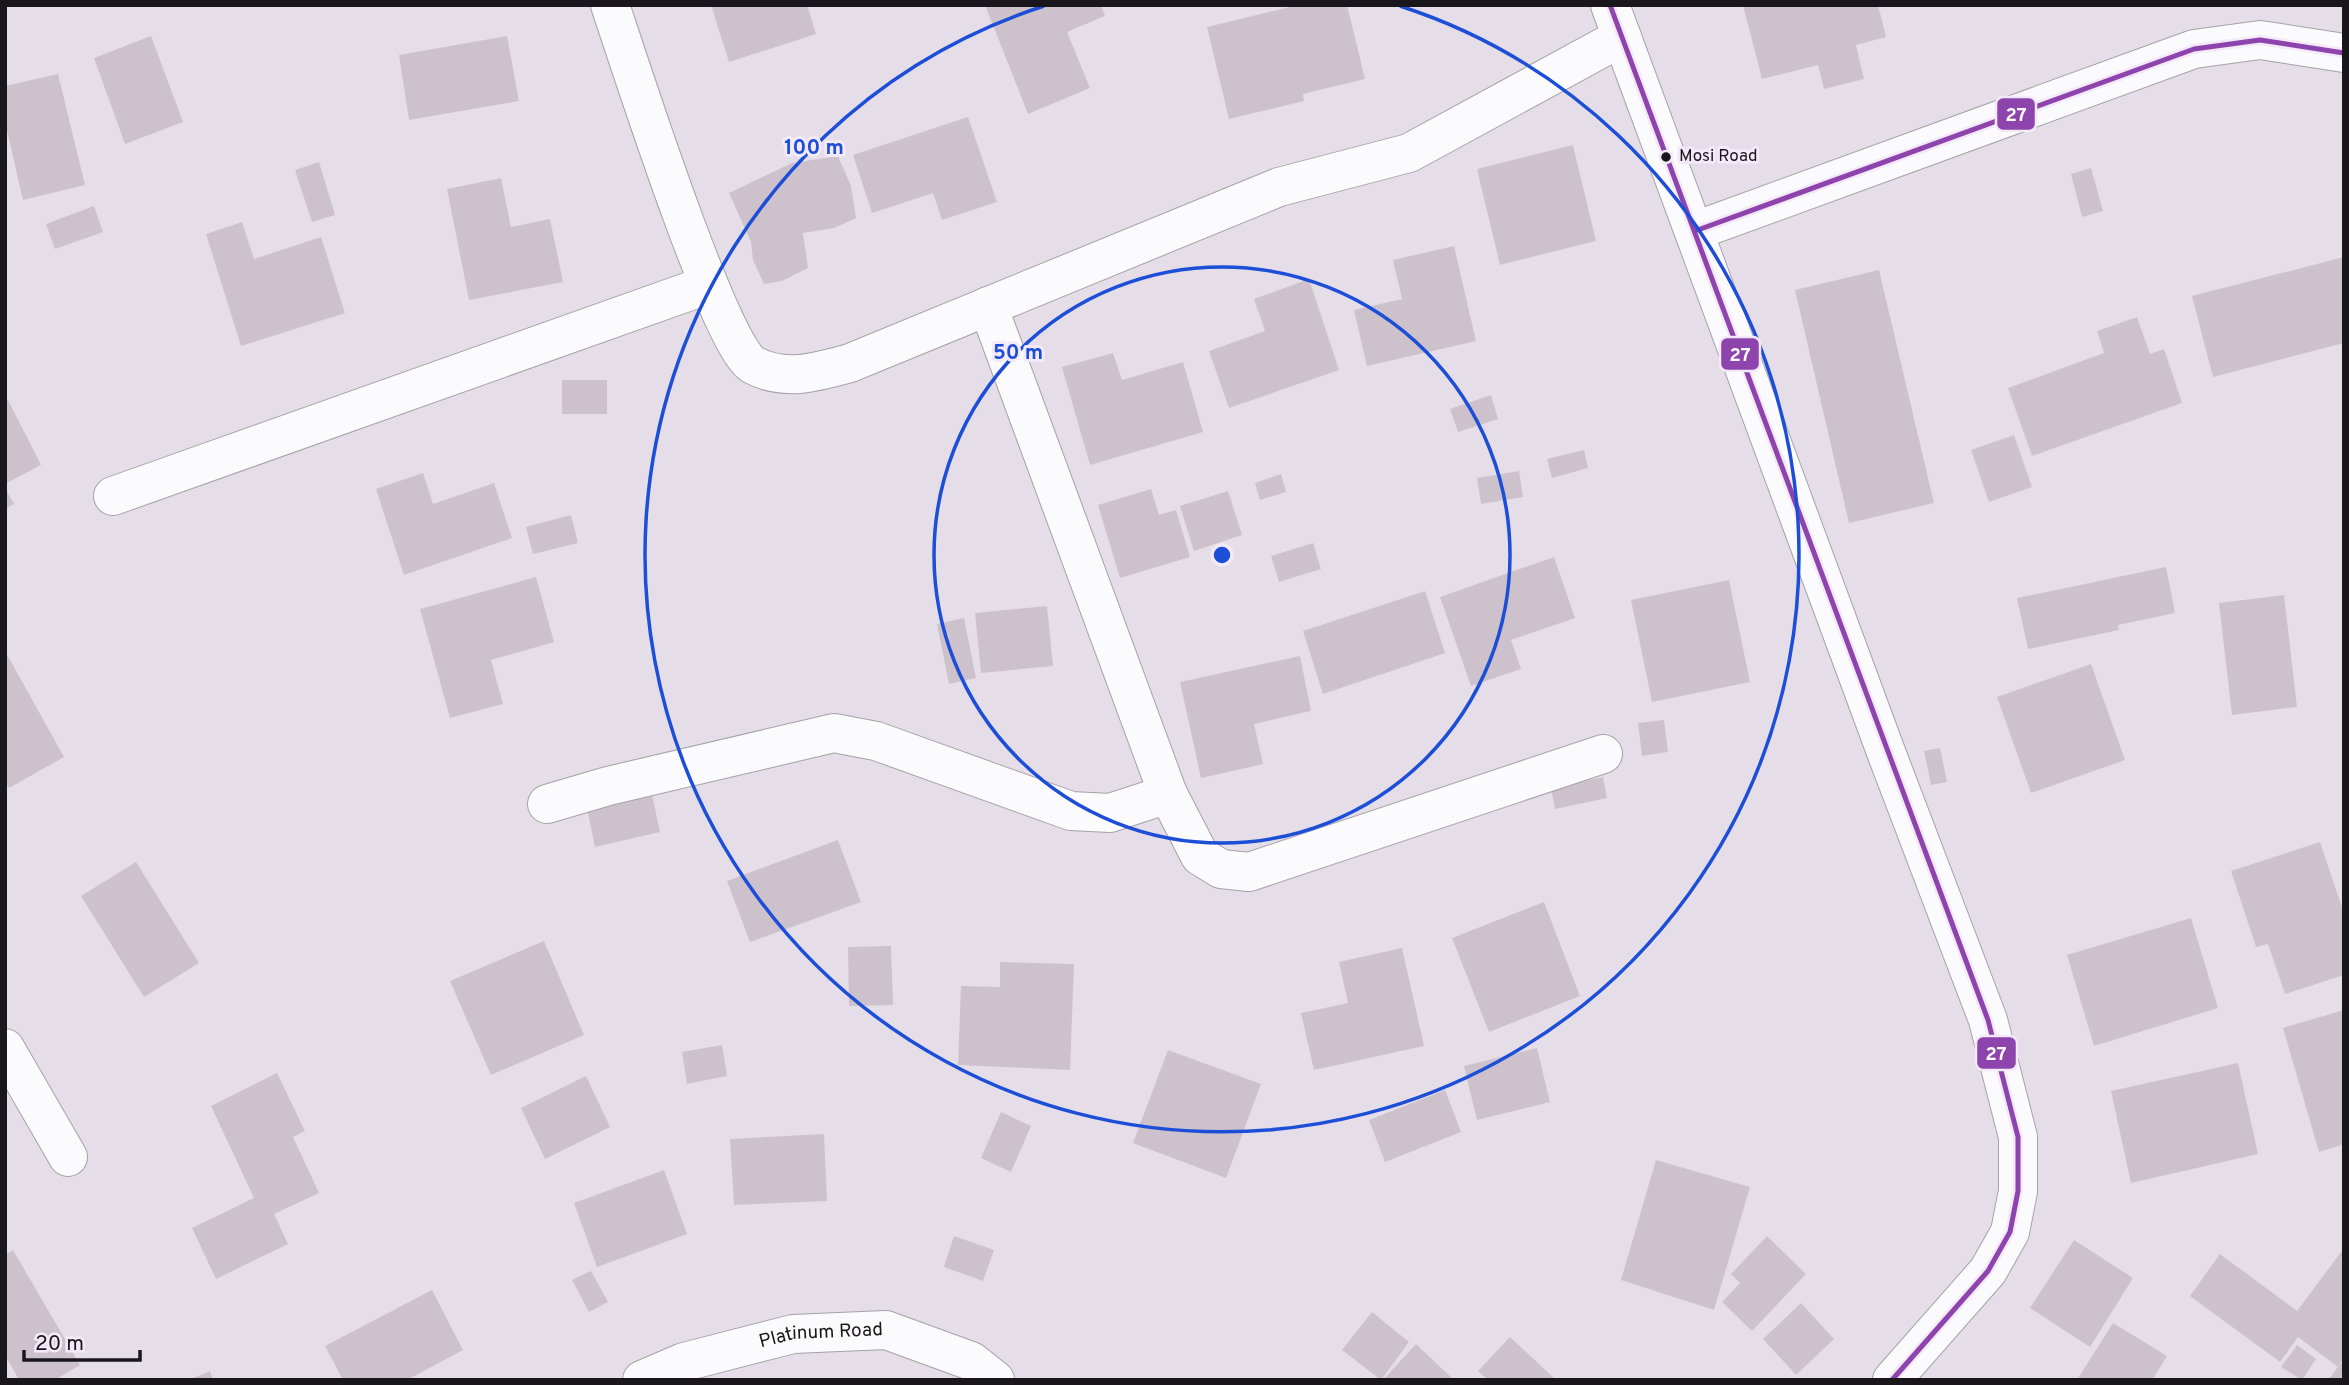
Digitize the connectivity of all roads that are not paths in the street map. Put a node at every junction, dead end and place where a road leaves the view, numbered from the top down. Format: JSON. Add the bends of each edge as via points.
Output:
{"nodes":[{"id":1,"x":610,"y":5,"type":"edge"},
{"id":2,"x":1616,"y":21,"type":"edge"},
{"id":3,"x":2344,"y":53,"type":"edge"},
{"id":4,"x":1695,"y":230,"type":"junction"},
{"id":5,"x":708,"y":285,"type":"junction"},
{"id":6,"x":988,"y":306,"type":"junction"},
{"id":7,"x":113,"y":496,"type":"dead end"},
{"id":8,"x":1604,"y":754,"type":"dead end"},
{"id":9,"x":1168,"y":794,"type":"junction"},
{"id":10,"x":547,"y":804,"type":"dead end"},
{"id":11,"x":5,"y":1048,"type":"edge"},
{"id":12,"x":68,"y":1157,"type":"dead end"},
{"id":13,"x":642,"y":1380,"type":"edge"},
{"id":14,"x":995,"y":1380,"type":"edge"},
{"id":15,"x":1892,"y":1380,"type":"edge"}],
"edges":[{"from":1,"to":5,"type":"street"},
{"from":2,"to":4,"type":"street"},
{"from":2,"to":6,"type":"street","via":[[1409,153],[1279,187]]},
{"from":3,"to":4,"type":"street","via":[[2260,40],[2194,48]]},
{"from":4,"to":15,"type":"street","via":[[1988,1020],[2018,1137],[2018,1191],[2010,1232],[1988,1271]]},
{"from":5,"to":6,"type":"street","via":[[750,364],[780,376],[850,363]]},
{"from":5,"to":7,"type":"street"},
{"from":6,"to":9,"type":"street"},
{"from":8,"to":9,"type":"street","via":[[1249,872],[1221,869],[1199,856]]},
{"from":9,"to":10,"type":"street","via":[[1110,813],[1071,811],[876,741],[834,733]]},
{"from":11,"to":12,"type":"street"},
{"from":13,"to":14,"type":"street","name":"Platinum Road","via":[[684,1362],[793,1334],[886,1330],[971,1361]]}]}
